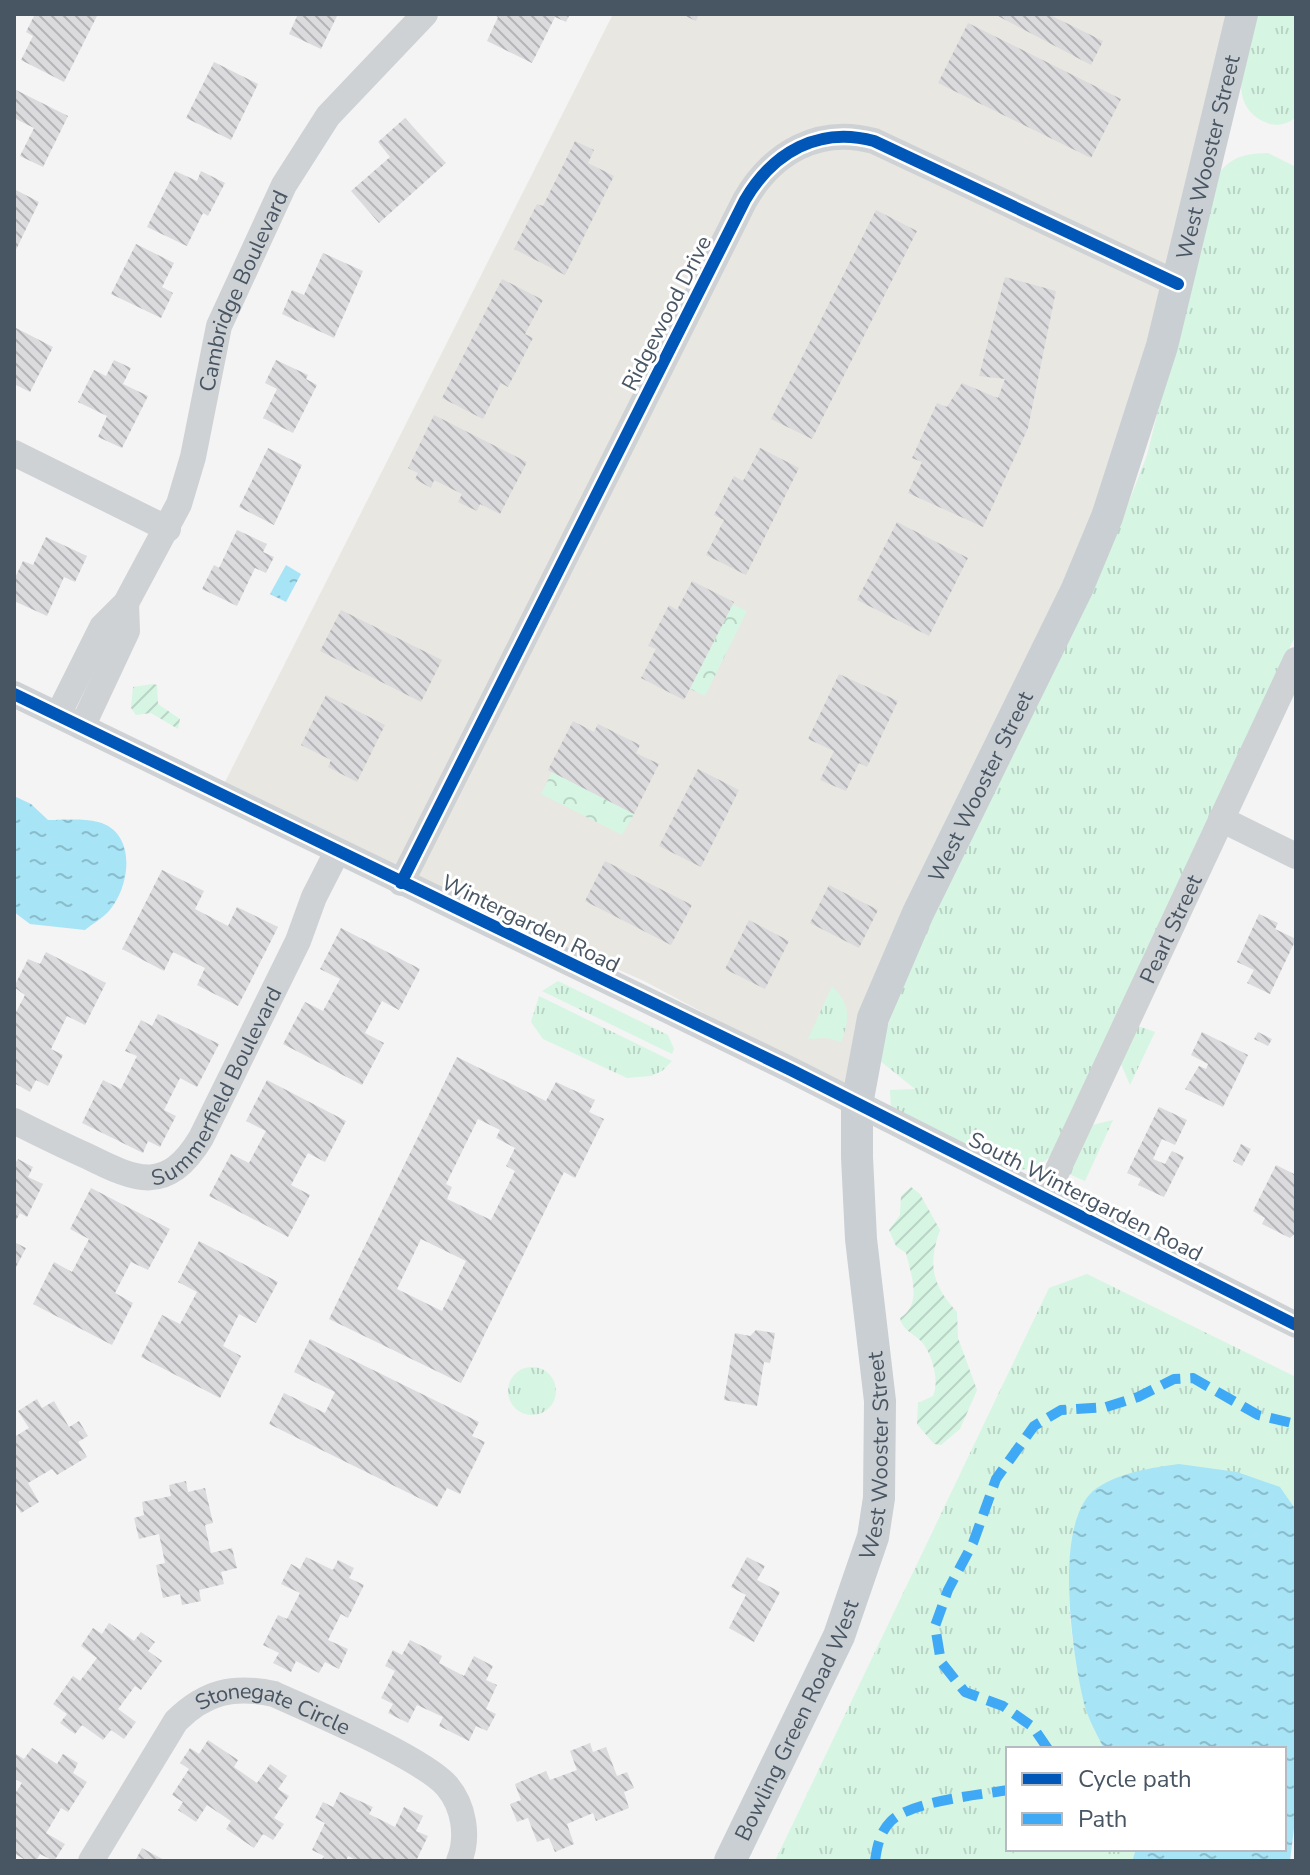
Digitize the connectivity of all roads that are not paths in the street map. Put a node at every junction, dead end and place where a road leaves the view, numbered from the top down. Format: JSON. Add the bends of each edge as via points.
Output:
{"nodes":[{"id":1,"x":425,"y":14,"type":"edge"},
{"id":2,"x":1242,"y":14,"type":"edge"},
{"id":3,"x":1178,"y":284,"type":"junction"},
{"id":4,"x":14,"y":453,"type":"edge"},
{"id":5,"x":168,"y":529,"type":"junction"},
{"id":6,"x":126,"y":603,"type":"junction"},
{"id":7,"x":1296,"y":660,"type":"edge"},
{"id":8,"x":14,"y":694,"type":"edge"},
{"id":9,"x":58,"y":715,"type":"junction"},
{"id":10,"x":82,"y":727,"type":"junction"},
{"id":11,"x":1221,"y":819,"type":"junction"},
{"id":12,"x":337,"y":852,"type":"junction"},
{"id":13,"x":1296,"y":856,"type":"edge"},
{"id":14,"x":401,"y":883,"type":"junction"},
{"id":15,"x":857,"y":1104,"type":"junction"},
{"id":16,"x":14,"y":1121,"type":"edge"},
{"id":17,"x":1045,"y":1197,"type":"junction"},
{"id":18,"x":1296,"y":1325,"type":"edge"},
{"id":19,"x":862,"y":1577,"type":"joint"},
{"id":20,"x":91,"y":1861,"type":"edge"},
{"id":21,"x":459,"y":1861,"type":"edge"},
{"id":22,"x":730,"y":1861,"type":"edge"}],
"edges":[{"from":1,"to":5,"type":"street","name":"Cambridge Boulevard","via":[[328,116],[284,185],[219,326],[193,457]]},
{"from":2,"to":3,"type":"main road","name":"West Wooster Street"},
{"from":3,"to":14,"type":"street","name":"Ridgewood Drive","via":[[874,141],[828,136],[785,153],[745,200]]},
{"from":3,"to":15,"type":"main road","name":"West Wooster Street","via":[[1107,517],[890,973],[873,1018]]},
{"from":4,"to":5,"type":"street"},
{"from":5,"to":6,"type":"street","name":"Cambridge Boulevard"},
{"from":6,"to":9,"type":"street","name":"Cambridge Boulevard","via":[[102,627]]},
{"from":6,"to":10,"type":"street","name":"Cambridge Boulevard","via":[[127,631]]},
{"from":7,"to":11,"type":"street","name":"Pearl Street"},
{"from":8,"to":9,"type":"street","name":"Wintergarden Road"},
{"from":9,"to":10,"type":"street","name":"Wintergarden Road"},
{"from":10,"to":12,"type":"street","name":"Wintergarden Road"},
{"from":11,"to":13,"type":"street"},
{"from":11,"to":17,"type":"street","name":"Pearl Street"},
{"from":12,"to":14,"type":"street","name":"Wintergarden Road"},
{"from":12,"to":16,"type":"street","name":"Summerfield Boulevard","via":[[201,1138],[179,1167],[145,1179],[124,1175]]},
{"from":14,"to":15,"type":"street","name":"Wintergarden Road"},
{"from":15,"to":17,"type":"street","name":"South Wintergarden Road"},
{"from":15,"to":19,"type":"main road","name":"West Wooster Street","via":[[861,1239],[882,1449],[879,1498]]},
{"from":17,"to":18,"type":"street","name":"South Wintergarden Road"},
{"from":19,"to":22,"type":"main road","name":"Bowling Green Road West","via":[[839,1636]]},
{"from":20,"to":21,"type":"street","name":"Stonegate Circle","via":[[176,1721],[217,1693],[250,1688],[298,1705],[433,1774],[457,1801],[463,1819]]}]}
